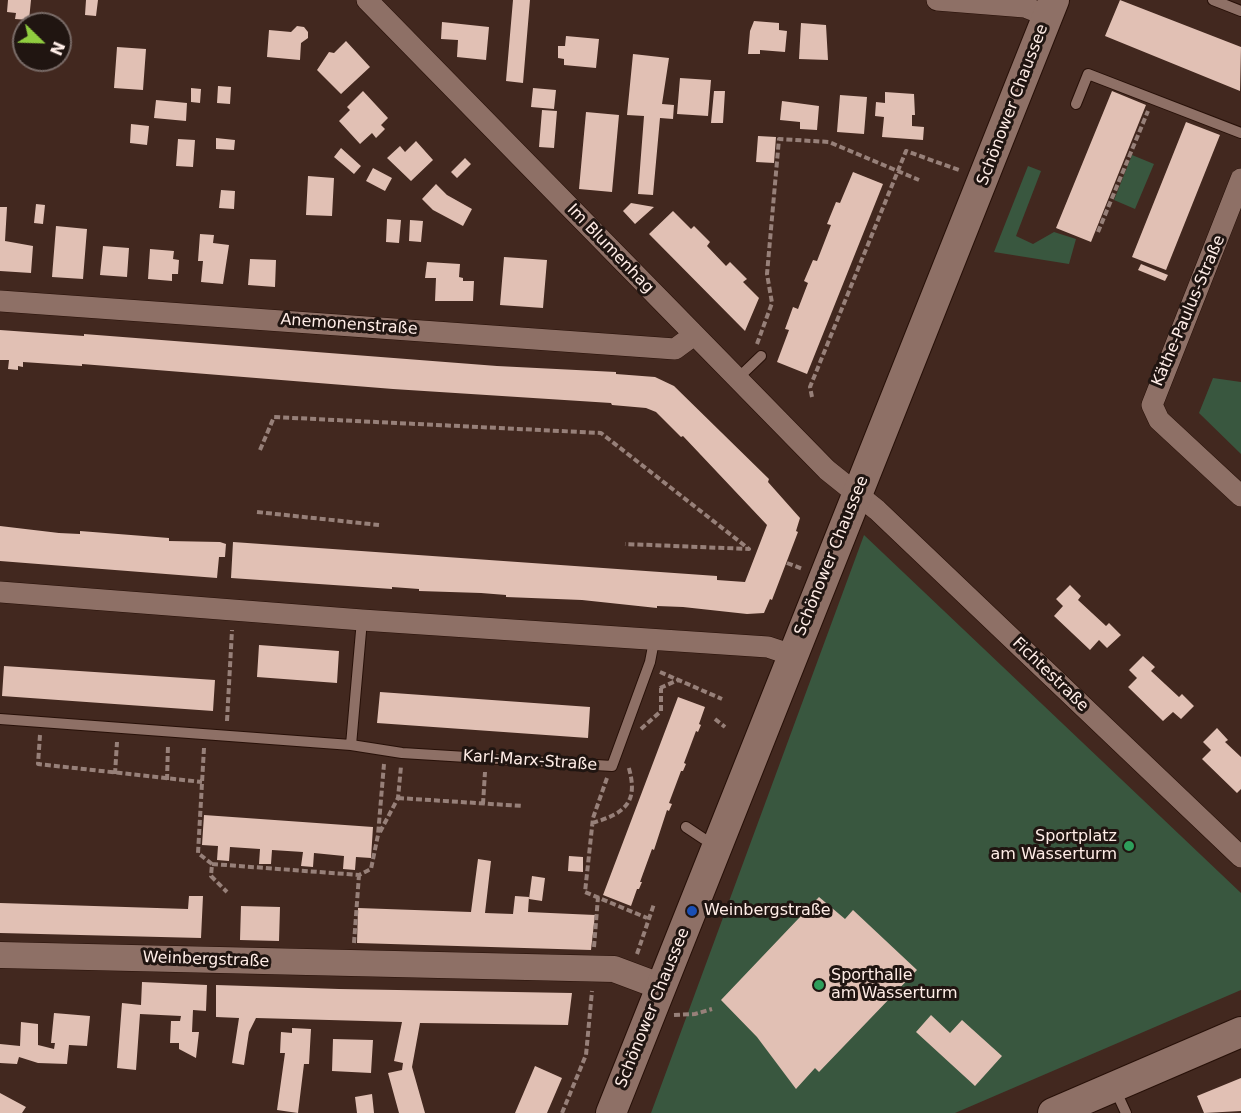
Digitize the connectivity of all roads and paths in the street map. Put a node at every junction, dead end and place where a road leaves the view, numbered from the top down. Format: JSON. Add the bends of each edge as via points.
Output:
{"nodes":[{"id":1,"x":367,"y":0,"type":"edge"},
{"id":2,"x":937,"y":0,"type":"edge"},
{"id":3,"x":1213,"y":0,"type":"edge"},
{"id":4,"x":1051,"y":8,"type":"edge"},
{"id":5,"x":1241,"y":11,"type":"edge"},
{"id":6,"x":1153,"y":99,"type":"junction"},
{"id":7,"x":1076,"y":104,"type":"dead end"},
{"id":8,"x":1241,"y":133,"type":"edge"},
{"id":9,"x":959,"y":170,"type":"dead end"},
{"id":10,"x":898,"y":171,"type":"junction"},
{"id":11,"x":919,"y":180,"type":"dead end"},
{"id":12,"x":1239,"y":193,"type":"edge"},
{"id":13,"x":1098,"y":232,"type":"dead end"},
{"id":14,"x":0,"y":301,"type":"edge"},
{"id":15,"x":694,"y":335,"type":"junction"},
{"id":16,"x":757,"y":355,"type":"joint"},
{"id":17,"x":737,"y":379,"type":"junction"},
{"id":18,"x":812,"y":397,"type":"dead end"},
{"id":19,"x":260,"y":450,"type":"dead end"},
{"id":20,"x":857,"y":495,"type":"junction"},
{"id":21,"x":1241,"y":496,"type":"edge"},
{"id":22,"x":257,"y":512,"type":"dead end"},
{"id":23,"x":379,"y":525,"type":"dead end"},
{"id":24,"x":625,"y":544,"type":"dead end"},
{"id":25,"x":787,"y":563,"type":"dead end"},
{"id":26,"x":804,"y":569,"type":"dead end"},
{"id":27,"x":0,"y":592,"type":"edge"},
{"id":28,"x":233,"y":610,"type":"junction"},
{"id":29,"x":362,"y":620,"type":"junction"},
{"id":30,"x":654,"y":641,"type":"junction"},
{"id":31,"x":792,"y":655,"type":"junction"},
{"id":32,"x":648,"y":667,"type":"junction"},
{"id":33,"x":661,"y":688,"type":"dead end"},
{"id":34,"x":723,"y":699,"type":"dead end"},
{"id":35,"x":715,"y":718,"type":"dead end"},
{"id":36,"x":0,"y":719,"type":"edge"},
{"id":37,"x":40,"y":723,"type":"junction"},
{"id":38,"x":725,"y":727,"type":"dead end"},
{"id":39,"x":118,"y":729,"type":"junction"},
{"id":40,"x":168,"y":733,"type":"junction"},
{"id":41,"x":636,"y":735,"type":"dead end"},
{"id":42,"x":204,"y":736,"type":"junction"},
{"id":43,"x":227,"y":737,"type":"junction"},
{"id":44,"x":351,"y":745,"type":"junction"},
{"id":45,"x":385,"y":751,"type":"junction"},
{"id":46,"x":402,"y":753,"type":"junction"},
{"id":47,"x":486,"y":759,"type":"junction"},
{"id":48,"x":626,"y":759,"type":"dead end"},
{"id":49,"x":612,"y":766,"type":"junction"},
{"id":50,"x":115,"y":774,"type":"junction"},
{"id":51,"x":167,"y":780,"type":"junction"},
{"id":52,"x":202,"y":782,"type":"junction"},
{"id":53,"x":398,"y":798,"type":"junction"},
{"id":54,"x":483,"y":804,"type":"junction"},
{"id":55,"x":523,"y":806,"type":"dead end"},
{"id":56,"x":592,"y":824,"type":"junction"},
{"id":57,"x":686,"y":827,"type":"dead end"},
{"id":58,"x":378,"y":835,"type":"junction"},
{"id":59,"x":720,"y":840,"type":"junction"},
{"id":60,"x":1241,"y":856,"type":"edge"},
{"id":61,"x":212,"y":864,"type":"junction"},
{"id":62,"x":358,"y":875,"type":"junction"},
{"id":63,"x":227,"y":892,"type":"dead end"},
{"id":64,"x":598,"y":897,"type":"junction"},
{"id":65,"x":654,"y":904,"type":"dead end"},
{"id":66,"x":647,"y":918,"type":"junction"},
{"id":67,"x":594,"y":949,"type":"dead end"},
{"id":68,"x":354,"y":952,"type":"dead end"},
{"id":69,"x":0,"y":955,"type":"edge"},
{"id":70,"x":636,"y":958,"type":"dead end"},
{"id":71,"x":592,"y":990,"type":"dead end"},
{"id":72,"x":662,"y":1002,"type":"junction"},
{"id":73,"x":712,"y":1009,"type":"dead end"},
{"id":74,"x":1241,"y":1032,"type":"edge"},
{"id":75,"x":1114,"y":1086,"type":"junction"},
{"id":76,"x":562,"y":1113,"type":"edge"},
{"id":77,"x":611,"y":1113,"type":"edge"},
{"id":78,"x":1053,"y":1113,"type":"edge"},
{"id":79,"x":1126,"y":1113,"type":"edge"}],
"edges":[{"from":1,"to":15,"type":"street","name":"Im Blumenhag"},
{"from":2,"to":4,"type":"street"},
{"from":3,"to":5,"type":"lane"},
{"from":4,"to":20,"type":"main road","name":"Schönower Chaussee"},
{"from":6,"to":7,"type":"lane","via":[[1088,74]]},
{"from":6,"to":8,"type":"lane"},
{"from":6,"to":13,"type":"path"},
{"from":9,"to":10,"type":"path","via":[[906,151]]},
{"from":10,"to":11,"type":"path"},
{"from":10,"to":16,"type":"path","via":[[829,142],[779,139],[767,274],[772,303]]},
{"from":10,"to":18,"type":"path","via":[[810,387]]},
{"from":12,"to":21,"type":"street","name":"Käthe-Paulus-Straße","via":[[1152,405],[1159,420]]},
{"from":14,"to":15,"type":"street","name":"Anemonenstraße","via":[[675,349]]},
{"from":15,"to":17,"type":"street","name":"Im Blumenhag"},
{"from":16,"to":17,"type":"lane"},
{"from":17,"to":20,"type":"street","name":"Im Blumenhag"},
{"from":19,"to":24,"type":"path","via":[[274,417],[601,433],[749,549]]},
{"from":20,"to":31,"type":"main road","name":"Schönower Chaussee"},
{"from":20,"to":60,"type":"street","name":"Fichtestraße"},
{"from":22,"to":23,"type":"path"},
{"from":25,"to":26,"type":"path"},
{"from":27,"to":28,"type":"street"},
{"from":28,"to":29,"type":"street"},
{"from":28,"to":43,"type":"path"},
{"from":29,"to":30,"type":"street"},
{"from":29,"to":44,"type":"lane"},
{"from":30,"to":31,"type":"street","via":[[768,647]]},
{"from":30,"to":32,"type":"lane","name":"Karl-Marx-Straße"},
{"from":31,"to":59,"type":"main road","name":"Schönower Chaussee"},
{"from":32,"to":34,"type":"path"},
{"from":32,"to":49,"type":"lane","name":"Karl-Marx-Straße"},
{"from":33,"to":41,"type":"path","via":[[661,711]]},
{"from":35,"to":38,"type":"path"},
{"from":36,"to":37,"type":"lane","name":"Karl-Marx-Straße"},
{"from":37,"to":39,"type":"lane","name":"Karl-Marx-Straße"},
{"from":37,"to":50,"type":"path","via":[[38,764]]},
{"from":39,"to":40,"type":"lane","name":"Karl-Marx-Straße"},
{"from":39,"to":50,"type":"path"},
{"from":40,"to":42,"type":"lane","name":"Karl-Marx-Straße"},
{"from":40,"to":51,"type":"path"},
{"from":42,"to":43,"type":"lane","name":"Karl-Marx-Straße"},
{"from":42,"to":52,"type":"path"},
{"from":43,"to":44,"type":"lane","name":"Karl-Marx-Straße"},
{"from":44,"to":45,"type":"lane","name":"Karl-Marx-Straße"},
{"from":45,"to":46,"type":"lane","name":"Karl-Marx-Straße"},
{"from":45,"to":58,"type":"path"},
{"from":46,"to":47,"type":"lane","name":"Karl-Marx-Straße"},
{"from":46,"to":53,"type":"path"},
{"from":47,"to":49,"type":"lane","name":"Karl-Marx-Straße"},
{"from":47,"to":54,"type":"path"},
{"from":48,"to":56,"type":"path","via":[[634,786],[631,798],[610,818]]},
{"from":49,"to":56,"type":"path"},
{"from":50,"to":51,"type":"path"},
{"from":51,"to":52,"type":"path"},
{"from":52,"to":61,"type":"path","via":[[198,853]]},
{"from":53,"to":54,"type":"path"},
{"from":53,"to":58,"type":"path"},
{"from":54,"to":55,"type":"path"},
{"from":56,"to":64,"type":"path","via":[[585,892]]},
{"from":57,"to":59,"type":"lane","via":[[704,839]]},
{"from":58,"to":62,"type":"path","via":[[371,868]]},
{"from":59,"to":72,"type":"main road","name":"Schönower Chaussee"},
{"from":61,"to":62,"type":"path"},
{"from":61,"to":63,"type":"path","via":[[212,876]]},
{"from":62,"to":68,"type":"path"},
{"from":64,"to":66,"type":"path"},
{"from":64,"to":67,"type":"path"},
{"from":65,"to":66,"type":"path"},
{"from":66,"to":70,"type":"path"},
{"from":69,"to":72,"type":"street","name":"Weinbergstraße","via":[[614,969]]},
{"from":71,"to":76,"type":"path","via":[[586,1054]]},
{"from":72,"to":73,"type":"path","via":[[695,1014]]},
{"from":72,"to":77,"type":"main road","name":"Schönower Chaussee"},
{"from":74,"to":75,"type":"main road"},
{"from":75,"to":78,"type":"main road"},
{"from":75,"to":79,"type":"lane"}]}
